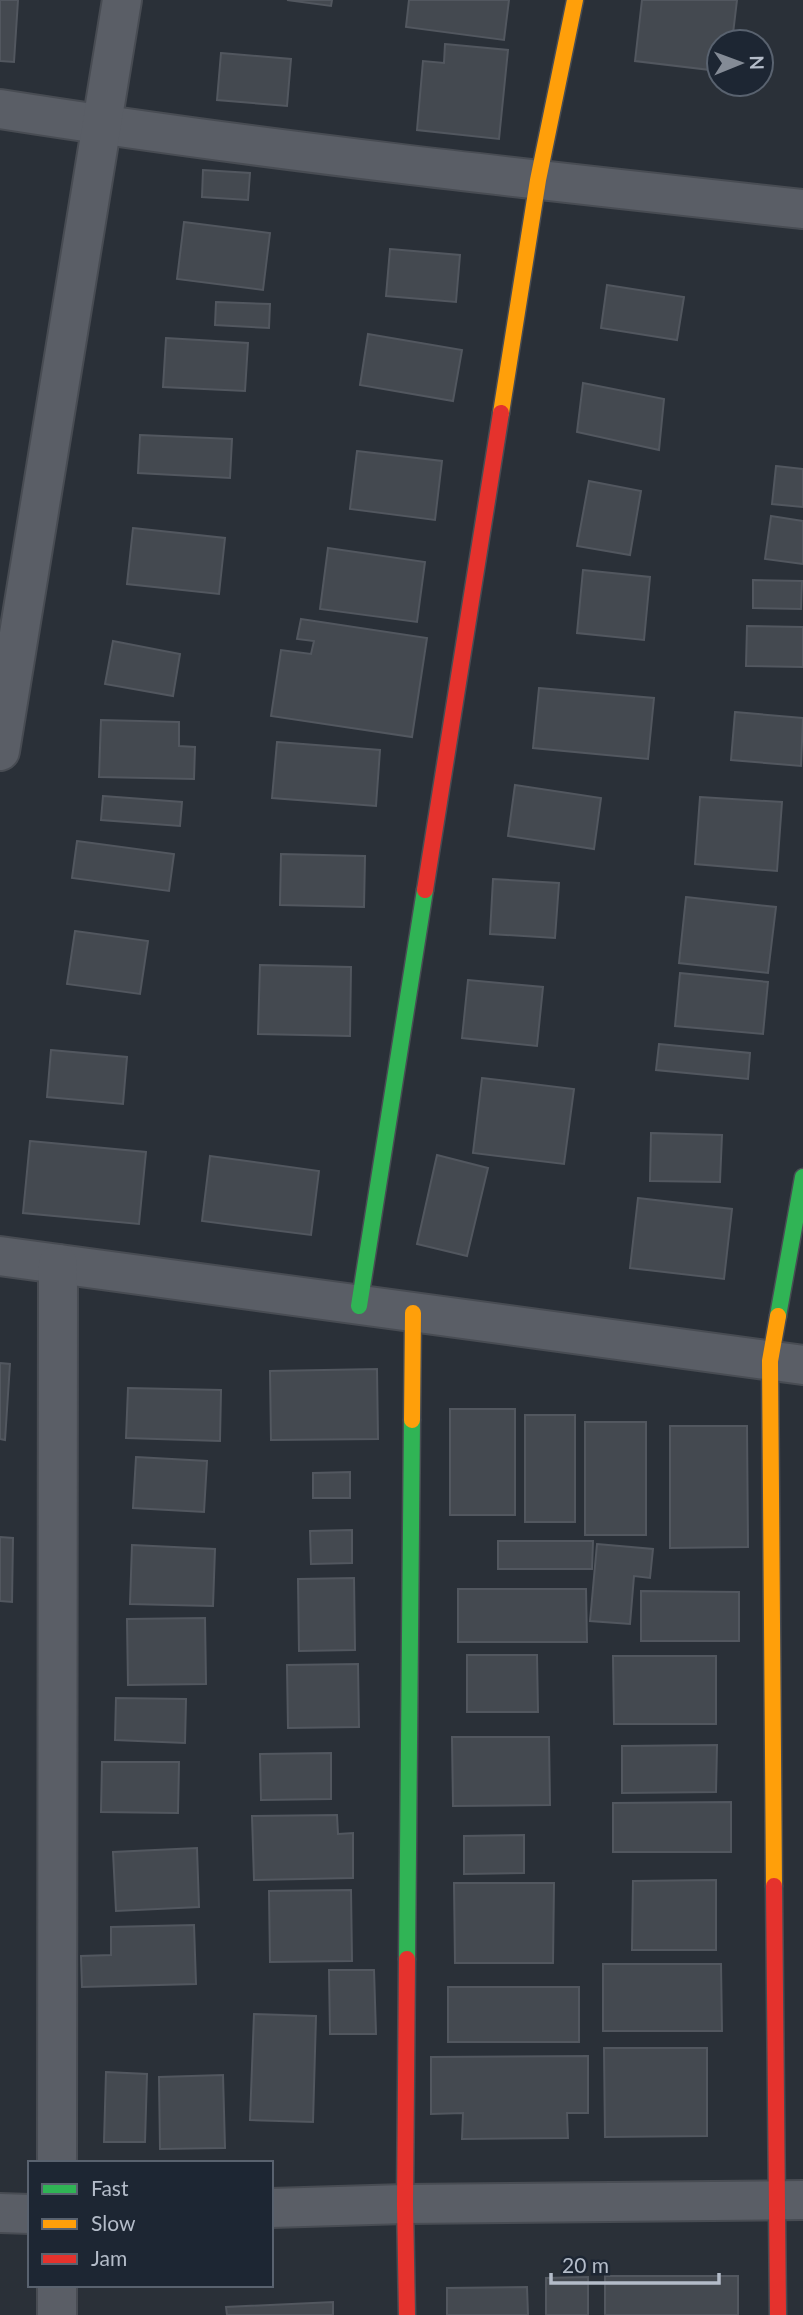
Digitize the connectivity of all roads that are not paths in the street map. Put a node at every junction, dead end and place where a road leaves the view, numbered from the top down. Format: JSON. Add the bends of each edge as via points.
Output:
{"nodes":[{"id":1,"x":122,"y":0,"type":"edge"},
{"id":2,"x":575,"y":0,"type":"edge"},
{"id":3,"x":0,"y":109,"type":"edge"},
{"id":4,"x":102,"y":125,"type":"junction"},
{"id":5,"x":538,"y":180,"type":"junction"},
{"id":6,"x":803,"y":209,"type":"edge"},
{"id":7,"x":0,"y":751,"type":"edge"},
{"id":8,"x":803,"y":1177,"type":"edge"},
{"id":9,"x":0,"y":1256,"type":"edge"},
{"id":10,"x":58,"y":1264,"type":"junction"},
{"id":11,"x":359,"y":1306,"type":"junction"},
{"id":12,"x":413,"y":1313,"type":"junction"},
{"id":13,"x":786,"y":1363,"type":"edge"},
{"id":14,"x":57,"y":2161,"type":"edge"},
{"id":15,"x":790,"y":2200,"type":"edge"},
{"id":16,"x":405,"y":2204,"type":"junction"},
{"id":17,"x":273,"y":2208,"type":"edge"},
{"id":18,"x":0,"y":2213,"type":"edge"},
{"id":19,"x":28,"y":2214,"type":"edge"},
{"id":20,"x":57,"y":2287,"type":"edge"},
{"id":21,"x":57,"y":2315,"type":"edge"},
{"id":22,"x":407,"y":2315,"type":"edge"},
{"id":23,"x":778,"y":2315,"type":"edge"}],
"edges":[{"from":1,"to":4,"type":"street"},
{"from":2,"to":5,"type":"street"},
{"from":3,"to":4,"type":"street"},
{"from":4,"to":5,"type":"street"},
{"from":4,"to":7,"type":"street"},
{"from":5,"to":6,"type":"street"},
{"from":5,"to":11,"type":"street"},
{"from":8,"to":13,"type":"street"},
{"from":9,"to":10,"type":"street"},
{"from":10,"to":11,"type":"street"},
{"from":10,"to":14,"type":"street"},
{"from":11,"to":12,"type":"street"},
{"from":12,"to":13,"type":"street"},
{"from":12,"to":16,"type":"street"},
{"from":13,"to":15,"type":"street"},
{"from":15,"to":16,"type":"street"},
{"from":15,"to":23,"type":"street"},
{"from":16,"to":17,"type":"street"},
{"from":16,"to":22,"type":"street"},
{"from":18,"to":19,"type":"street"},
{"from":20,"to":21,"type":"street"}]}
